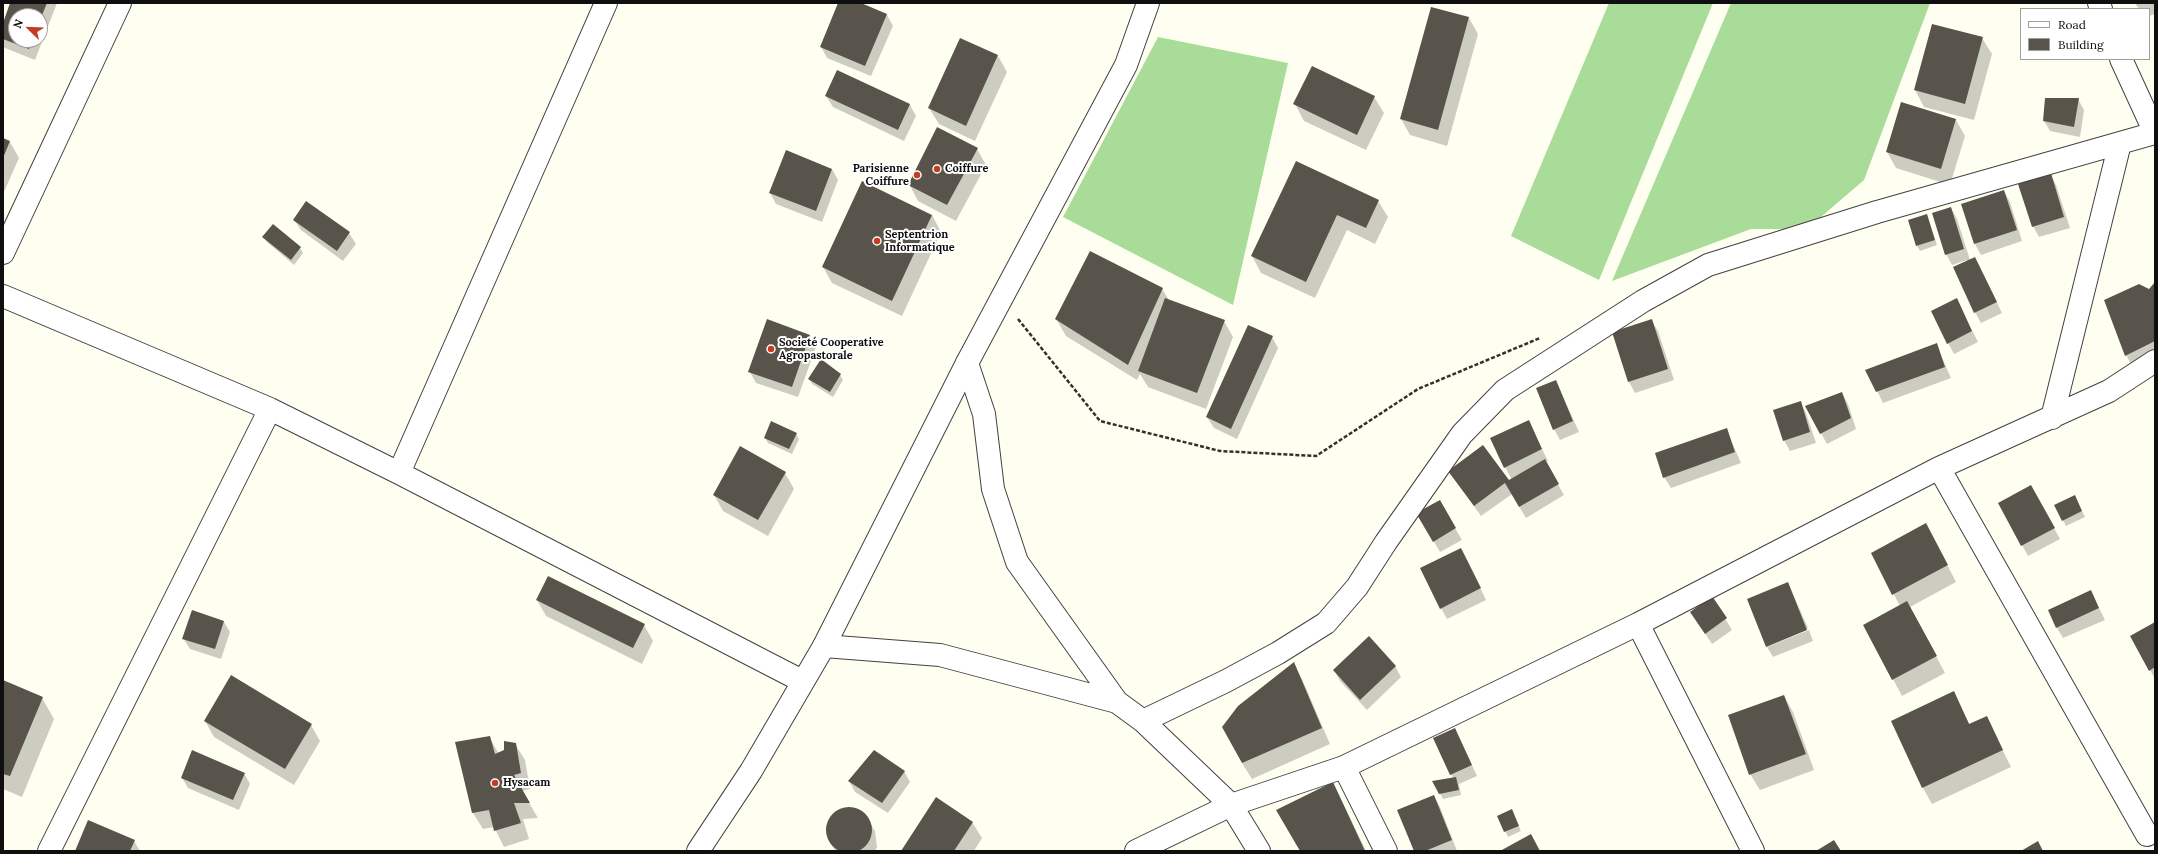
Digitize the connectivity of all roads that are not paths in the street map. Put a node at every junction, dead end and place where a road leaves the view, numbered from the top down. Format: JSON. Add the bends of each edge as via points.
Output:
{"nodes":[{"id":1,"x":120,"y":3,"type":"edge"},
{"id":2,"x":606,"y":3,"type":"edge"},
{"id":3,"x":1148,"y":3,"type":"edge"},
{"id":4,"x":2121,"y":60,"type":"edge"},
{"id":5,"x":2155,"y":133,"type":"edge"},
{"id":6,"x":2120,"y":143,"type":"junction"},
{"id":7,"x":3,"y":253,"type":"edge"},
{"id":8,"x":3,"y":296,"type":"edge"},
{"id":9,"x":2155,"y":361,"type":"edge"},
{"id":10,"x":966,"y":363,"type":"junction"},
{"id":11,"x":270,"y":409,"type":"junction"},
{"id":12,"x":2052,"y":418,"type":"junction"},
{"id":13,"x":1939,"y":468,"type":"junction"},
{"id":14,"x":399,"y":473,"type":"junction"},
{"id":15,"x":1638,"y":624,"type":"junction"},
{"id":16,"x":824,"y":646,"type":"junction"},
{"id":17,"x":802,"y":681,"type":"junction"},
{"id":18,"x":1118,"y":702,"type":"junction"},
{"id":19,"x":1143,"y":722,"type":"junction"},
{"id":20,"x":1344,"y":767,"type":"junction"},
{"id":21,"x":1231,"y":805,"type":"junction"},
{"id":22,"x":2147,"y":835,"type":"dead end"},
{"id":23,"x":49,"y":851,"type":"edge"},
{"id":24,"x":698,"y":851,"type":"edge"},
{"id":25,"x":1136,"y":851,"type":"edge"},
{"id":26,"x":1259,"y":851,"type":"edge"},
{"id":27,"x":1386,"y":851,"type":"edge"},
{"id":28,"x":1753,"y":851,"type":"edge"}],
"edges":[{"from":1,"to":7,"type":"street"},
{"from":2,"to":14,"type":"street"},
{"from":3,"to":10,"type":"street","via":[[1126,65]]},
{"from":4,"to":5,"type":"street"},
{"from":5,"to":6,"type":"street"},
{"from":6,"to":12,"type":"street"},
{"from":6,"to":19,"type":"street","via":[[1877,212],[1708,265],[1643,302],[1505,390],[1462,434],[1357,587],[1326,623],[1278,653]]},
{"from":8,"to":11,"type":"street"},
{"from":9,"to":12,"type":"street","via":[[2109,391]]},
{"from":10,"to":16,"type":"street"},
{"from":10,"to":18,"type":"street","via":[[984,414],[993,489],[1017,562]]},
{"from":11,"to":14,"type":"street"},
{"from":11,"to":23,"type":"street"},
{"from":12,"to":13,"type":"street"},
{"from":13,"to":15,"type":"street"},
{"from":13,"to":22,"type":"street"},
{"from":14,"to":17,"type":"street"},
{"from":15,"to":20,"type":"street"},
{"from":15,"to":28,"type":"street"},
{"from":16,"to":17,"type":"street"},
{"from":16,"to":18,"type":"street","via":[[940,655]]},
{"from":17,"to":24,"type":"street","via":[[751,771]]},
{"from":18,"to":19,"type":"street"},
{"from":19,"to":21,"type":"street"},
{"from":20,"to":21,"type":"street"},
{"from":20,"to":27,"type":"street"},
{"from":21,"to":25,"type":"street"},
{"from":21,"to":26,"type":"street"}]}
